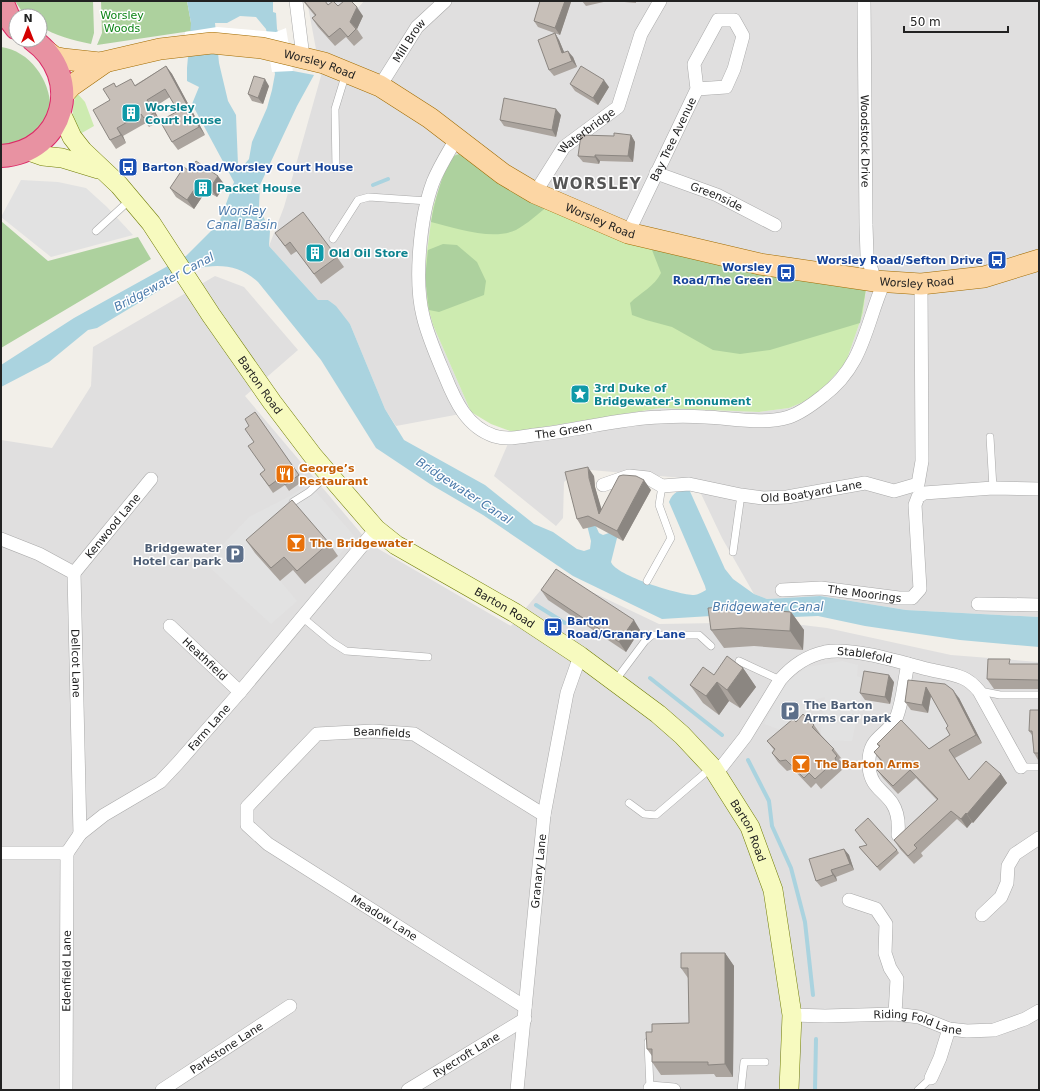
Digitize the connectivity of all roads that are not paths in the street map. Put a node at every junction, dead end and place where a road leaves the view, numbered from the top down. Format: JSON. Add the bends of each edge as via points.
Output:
{"nodes":[{"id":1,"x":2,"y":1,"type":"edge"},
{"id":2,"x":296,"y":1,"type":"edge"},
{"id":3,"x":445,"y":1,"type":"edge"},
{"id":4,"x":660,"y":1,"type":"edge"},
{"id":5,"x":864,"y":1,"type":"edge"},
{"id":6,"x":8,"y":13,"type":"edge"},
{"id":7,"x":42,"y":48,"type":"edge"},
{"id":8,"x":43,"y":48,"type":"edge"},
{"id":9,"x":296,"y":56,"type":"junction"},
{"id":10,"x":104,"y":63,"type":"junction"},
{"id":11,"x":347,"y":71,"type":"junction"},
{"id":12,"x":380,"y":86,"type":"junction"},
{"id":13,"x":697,"y":89,"type":"junction"},
{"id":14,"x":61,"y":103,"type":"junction"},
{"id":15,"x":456,"y":139,"type":"junction"},
{"id":16,"x":9,"y":154,"type":"edge"},
{"id":17,"x":336,"y":169,"type":"dead end"},
{"id":18,"x":104,"y":170,"type":"junction"},
{"id":19,"x":656,"y":174,"type":"junction"},
{"id":20,"x":535,"y":193,"type":"junction"},
{"id":21,"x":131,"y":199,"type":"junction"},
{"id":22,"x":428,"y":201,"type":"junction"},
{"id":23,"x":775,"y":225,"type":"dead end"},
{"id":24,"x":96,"y":231,"type":"dead end"},
{"id":25,"x":628,"y":233,"type":"junction"},
{"id":26,"x":333,"y":239,"type":"dead end"},
{"id":27,"x":1039,"y":260,"type":"edge"},
{"id":28,"x":879,"y":281,"type":"junction"},
{"id":29,"x":921,"y":284,"type":"junction"},
{"id":30,"x":990,"y":437,"type":"dead end"},
{"id":31,"x":328,"y":474,"type":"junction"},
{"id":32,"x":151,"y":479,"type":"dead end"},
{"id":33,"x":603,"y":485,"type":"dead end"},
{"id":34,"x":662,"y":486,"type":"junction"},
{"id":35,"x":993,"y":488,"type":"junction"},
{"id":36,"x":1039,"y":490,"type":"edge"},
{"id":37,"x":741,"y":495,"type":"junction"},
{"id":38,"x":293,"y":502,"type":"edge"},
{"id":39,"x":376,"y":529,"type":"junction"},
{"id":40,"x":1,"y":539,"type":"edge"},
{"id":41,"x":733,"y":552,"type":"dead end"},
{"id":42,"x":74,"y":573,"type":"junction"},
{"id":43,"x":647,"y":581,"type":"dead end"},
{"id":44,"x":782,"y":590,"type":"dead end"},
{"id":45,"x":978,"y":604,"type":"dead end"},
{"id":46,"x":1039,"y":605,"type":"edge"},
{"id":47,"x":302,"y":617,"type":"junction"},
{"id":48,"x":170,"y":626,"type":"dead end"},
{"id":49,"x":711,"y":646,"type":"edge"},
{"id":50,"x":580,"y":656,"type":"junction"},
{"id":51,"x":428,"y":657,"type":"dead end"},
{"id":52,"x":739,"y":661,"type":"dead end"},
{"id":53,"x":908,"y":664,"type":"junction"},
{"id":54,"x":780,"y":680,"type":"junction"},
{"id":55,"x":615,"y":682,"type":"junction"},
{"id":56,"x":979,"y":691,"type":"junction"},
{"id":57,"x":240,"y":692,"type":"junction"},
{"id":58,"x":1039,"y":695,"type":"edge"},
{"id":59,"x":1021,"y":767,"type":"joint"},
{"id":60,"x":1039,"y":768,"type":"edge"},
{"id":61,"x":714,"y":770,"type":"junction"},
{"id":62,"x":629,"y":803,"type":"dead end"},
{"id":63,"x":544,"y":815,"type":"junction"},
{"id":64,"x":247,"y":825,"type":"joint"},
{"id":65,"x":80,"y":834,"type":"junction"},
{"id":66,"x":898,"y":835,"type":"edge"},
{"id":67,"x":1039,"y":838,"type":"edge"},
{"id":68,"x":1,"y":853,"type":"edge"},
{"id":69,"x":67,"y":853,"type":"junction"},
{"id":70,"x":849,"y":900,"type":"dead end"},
{"id":71,"x":982,"y":914,"type":"dead end"},
{"id":72,"x":290,"y":1006,"type":"dead end"},
{"id":73,"x":1039,"y":1011,"type":"edge"},
{"id":74,"x":525,"y":1013,"type":"junction"},
{"id":75,"x":895,"y":1014,"type":"junction"},
{"id":76,"x":792,"y":1015,"type":"junction"},
{"id":77,"x":949,"y":1029,"type":"junction"},
{"id":78,"x":648,"y":1042,"type":"edge"},
{"id":79,"x":765,"y":1062,"type":"dead end"},
{"id":80,"x":931,"y":1078,"type":"joint"},
{"id":81,"x":650,"y":1088,"type":"joint"},
{"id":82,"x":66,"y":1090,"type":"edge"},
{"id":83,"x":162,"y":1090,"type":"edge"},
{"id":84,"x":408,"y":1090,"type":"edge"},
{"id":85,"x":517,"y":1090,"type":"edge"},
{"id":86,"x":674,"y":1090,"type":"edge"},
{"id":87,"x":741,"y":1090,"type":"edge"},
{"id":88,"x":789,"y":1090,"type":"edge"},
{"id":89,"x":918,"y":1090,"type":"edge"}],
"edges":[{"from":1,"to":6,"type":"highway"},
{"from":2,"to":9,"type":"street"},
{"from":3,"to":12,"type":"street","name":"Mill Brow","via":[[416,26]]},
{"from":4,"to":20,"type":"street","name":"Waterbridge","via":[[641,34],[618,107],[564,146]]},
{"from":5,"to":28,"type":"street","name":"Woodstock Drive","via":[[867,248]]},
{"from":7,"to":14,"type":"highway","via":[[54,62],[60,76]]},
{"from":8,"to":10,"type":"main road","name":"Worsley Road","via":[[54,57],[83,63]]},
{"from":9,"to":10,"type":"main road","name":"Worsley Road","via":[[262,48],[216,44],[185,46]]},
{"from":9,"to":11,"type":"main road","name":"Worsley Road"},
{"from":10,"to":14,"type":"main road","name":"Worsley Road","via":[[71,86]]},
{"from":11,"to":12,"type":"main road","name":"Worsley Road"},
{"from":11,"to":17,"type":"lane","via":[[335,109]]},
{"from":12,"to":15,"type":"main road","name":"Worsley Road","via":[[430,118]]},
{"from":13,"to":13,"type":"street","name":"Bay Tree Avenue","via":[[694,64],[718,20],[734,20],[743,36],[726,87]]},
{"from":13,"to":19,"type":"street","name":"Bay Tree Avenue"},
{"from":14,"to":16,"type":"highway","via":[[47,134]]},
{"from":14,"to":18,"type":"main road","name":"Barton Road","via":[[78,145]]},
{"from":15,"to":20,"type":"main road","name":"Worsley Road","via":[[502,174]]},
{"from":15,"to":22,"type":"street","name":"The Green","via":[[434,180]]},
{"from":16,"to":18,"type":"main road","name":"Barton Road","via":[[66,158]]},
{"from":18,"to":21,"type":"main road","name":"Barton Road"},
{"from":19,"to":23,"type":"street","name":"Greenside","via":[[717,195]]},
{"from":19,"to":25,"type":"street","name":"Bay Tree Avenue"},
{"from":20,"to":25,"type":"main road","name":"Worsley Road"},
{"from":21,"to":24,"type":"lane"},
{"from":21,"to":31,"type":"main road","name":"Barton Road","via":[[151,223],[255,379]]},
{"from":22,"to":26,"type":"lane","via":[[369,197],[358,200]]},
{"from":22,"to":28,"type":"street","name":"The Green","via":[[419,272],[427,332],[465,416],[495,436],[506,438],[657,417],[760,421],[791,416],[822,396],[849,370],[861,347]]},
{"from":25,"to":28,"type":"main road","name":"Worsley Road","via":[[760,264]]},
{"from":27,"to":29,"type":"main road","name":"Worsley Road","via":[[984,277]]},
{"from":28,"to":29,"type":"main road","name":"Worsley Road"},
{"from":29,"to":37,"type":"street","name":"Old Boatyard Lane","via":[[922,461],[918,484],[894,491],[865,483],[787,497]]},
{"from":30,"to":35,"type":"lane"},
{"from":31,"to":38,"type":"lane","via":[[309,492]]},
{"from":31,"to":39,"type":"main road","name":"Barton Road"},
{"from":32,"to":42,"type":"street","name":"Kenwood Lane"},
{"from":33,"to":34,"type":"street","name":"Old Boatyard Lane","via":[[630,476],[648,478]]},
{"from":34,"to":37,"type":"street","name":"Old Boatyard Lane","via":[[689,484]]},
{"from":34,"to":43,"type":"lane","via":[[659,505],[671,538]]},
{"from":35,"to":36,"type":"street","name":"The Moorings"},
{"from":35,"to":44,"type":"street","name":"The Moorings","via":[[924,493],[918,497],[914,505],[920,589],[912,598],[820,588]]},
{"from":37,"to":41,"type":"lane"},
{"from":39,"to":47,"type":"street","name":"Farm Lane"},
{"from":39,"to":50,"type":"main road","name":"Barton Road","via":[[396,545],[515,613]]},
{"from":40,"to":42,"type":"street","via":[[39,554]]},
{"from":42,"to":65,"type":"street","name":"Dellcot Lane"},
{"from":45,"to":46,"type":"street"},
{"from":47,"to":51,"type":"lane","via":[[346,651]]},
{"from":47,"to":57,"type":"street","name":"Farm Lane"},
{"from":48,"to":57,"type":"street","name":"Heathfield"},
{"from":49,"to":55,"type":"lane","via":[[699,635],[652,635]]},
{"from":50,"to":55,"type":"main road","name":"Barton Road"},
{"from":50,"to":63,"type":"street","name":"Granary Lane","via":[[567,693]]},
{"from":52,"to":54,"type":"lane"},
{"from":53,"to":54,"type":"street","name":"Stablefold","via":[[848,652],[825,652],[800,662]]},
{"from":53,"to":56,"type":"street","name":"Stablefold","via":[[962,678],[972,683]]},
{"from":53,"to":66,"type":"street","via":[[897,717],[875,740],[869,760],[874,784],[896,810]]},
{"from":54,"to":61,"type":"street","name":"Stablefold","via":[[745,737]]},
{"from":55,"to":61,"type":"main road","name":"Barton Road","via":[[682,735]]},
{"from":56,"to":58,"type":"lane","via":[[1000,695]]},
{"from":56,"to":59,"type":"street","name":"Stablefold"},
{"from":57,"to":65,"type":"street","name":"Farm Lane","via":[[160,782],[104,815]]},
{"from":59,"to":60,"type":"lane"},
{"from":61,"to":62,"type":"lane","via":[[656,815],[644,814]]},
{"from":61,"to":76,"type":"main road","name":"Barton Road","via":[[750,827],[773,890]]},
{"from":63,"to":64,"type":"street","name":"Beanfields","via":[[414,734],[373,731],[316,734],[247,807]]},
{"from":63,"to":74,"type":"street","name":"Granary Lane"},
{"from":64,"to":74,"type":"street","name":"Meadow Lane","via":[[268,844]]},
{"from":65,"to":69,"type":"street","name":"Farm Lane"},
{"from":67,"to":71,"type":"street","via":[[1015,854],[1008,866],[1001,896]]},
{"from":68,"to":69,"type":"street"},
{"from":69,"to":82,"type":"street","name":"Edenfield Lane"},
{"from":70,"to":75,"type":"street","via":[[876,909],[886,924],[886,953],[890,968],[897,979]]},
{"from":72,"to":83,"type":"street","name":"Parkstone Lane"},
{"from":73,"to":77,"type":"street","name":"Riding Fold Lane","via":[[994,1030]]},
{"from":74,"to":84,"type":"street","name":"Ryecroft Lane"},
{"from":74,"to":85,"type":"street","name":"Granary Lane"},
{"from":75,"to":76,"type":"street","name":"Riding Fold Lane"},
{"from":75,"to":77,"type":"street","name":"Riding Fold Lane","via":[[919,1017]]},
{"from":76,"to":88,"type":"main road","name":"Barton Road"},
{"from":77,"to":80,"type":"street"},
{"from":78,"to":81,"type":"lane"},
{"from":79,"to":87,"type":"lane","via":[[744,1062]]},
{"from":80,"to":89,"type":"lane"},
{"from":81,"to":86,"type":"street"}]}
